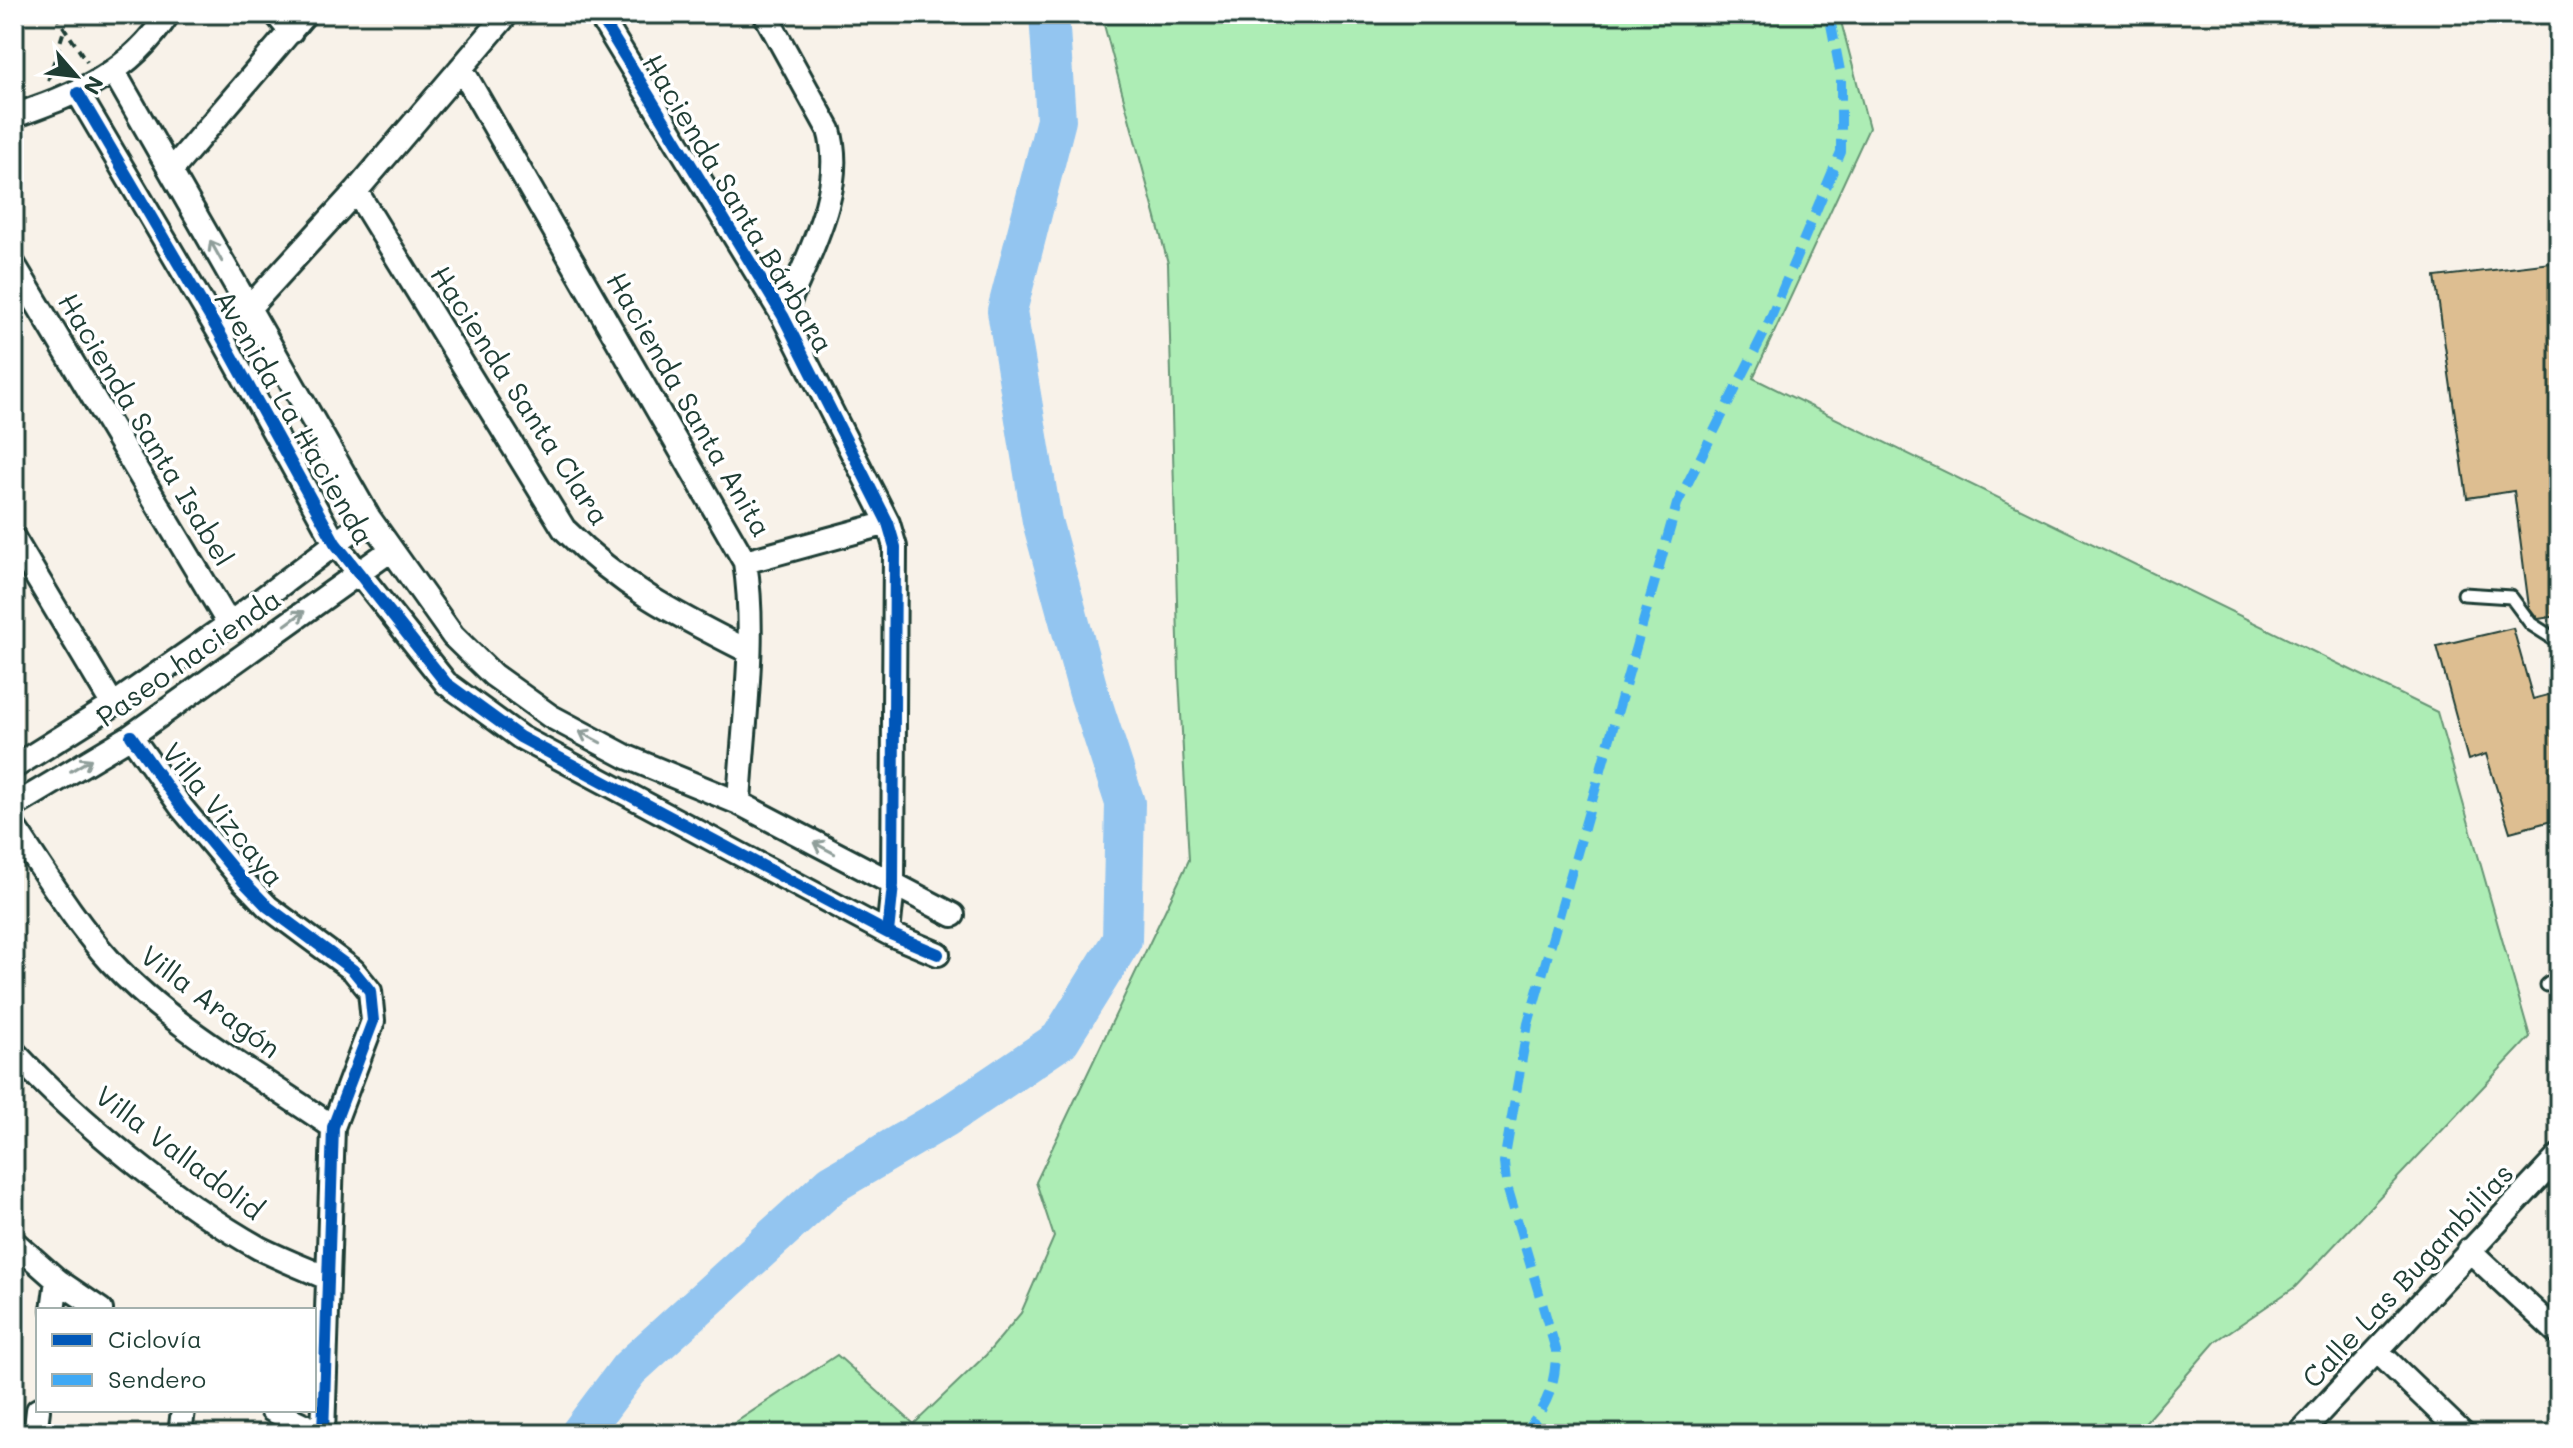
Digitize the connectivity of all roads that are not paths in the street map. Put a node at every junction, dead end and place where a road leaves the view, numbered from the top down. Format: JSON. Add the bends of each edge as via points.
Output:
{"nodes":[{"id":1,"x":168,"y":14,"type":"edge"},
{"id":2,"x":276,"y":14,"type":"edge"},
{"id":3,"x":305,"y":14,"type":"edge"},
{"id":4,"x":507,"y":14,"type":"edge"},
{"id":5,"x":599,"y":14,"type":"edge"},
{"id":6,"x":765,"y":14,"type":"edge"},
{"id":7,"x":291,"y":32,"type":"junction"},
{"id":8,"x":461,"y":68,"type":"junction"},
{"id":9,"x":107,"y":76,"type":"junction"},
{"id":10,"x":78,"y":93,"type":"junction"},
{"id":11,"x":14,"y":116,"type":"edge"},
{"id":12,"x":171,"y":171,"type":"junction"},
{"id":13,"x":356,"y":191,"type":"junction"},
{"id":14,"x":14,"y":265,"type":"edge"},
{"id":15,"x":248,"y":309,"type":"junction"},
{"id":16,"x":783,"y":316,"type":"junction"},
{"id":17,"x":220,"y":334,"type":"junction"},
{"id":18,"x":369,"y":518,"type":"junction"},
{"id":19,"x":888,"y":523,"type":"junction"},
{"id":20,"x":14,"y":539,"type":"edge"},
{"id":21,"x":335,"y":543,"type":"junction"},
{"id":22,"x":391,"y":550,"type":"junction"},
{"id":23,"x":745,"y":562,"type":"junction"},
{"id":24,"x":359,"y":573,"type":"junction"},
{"id":25,"x":2464,"y":594,"type":"dead end"},
{"id":26,"x":229,"y":624,"type":"junction"},
{"id":27,"x":2559,"y":642,"type":"edge"},
{"id":28,"x":748,"y":651,"type":"junction"},
{"id":29,"x":113,"y":705,"type":"junction"},
{"id":30,"x":131,"y":736,"type":"junction"},
{"id":31,"x":14,"y":767,"type":"edge"},
{"id":32,"x":739,"y":803,"type":"junction"},
{"id":33,"x":14,"y":806,"type":"edge"},
{"id":34,"x":14,"y":827,"type":"edge"},
{"id":35,"x":893,"y":885,"type":"junction"},
{"id":36,"x":953,"y":915,"type":"dead end"},
{"id":37,"x":888,"y":933,"type":"junction"},
{"id":38,"x":938,"y":954,"type":"dead end"},
{"id":39,"x":2559,"y":976,"type":"edge"},
{"id":40,"x":2547,"y":985,"type":"dead end"},
{"id":41,"x":14,"y":1052,"type":"edge"},
{"id":42,"x":333,"y":1127,"type":"junction"},
{"id":43,"x":2559,"y":1156,"type":"edge"},
{"id":44,"x":14,"y":1242,"type":"edge"},
{"id":45,"x":2469,"y":1250,"type":"junction"},
{"id":46,"x":327,"y":1278,"type":"junction"},
{"id":47,"x":57,"y":1280,"type":"junction"},
{"id":48,"x":53,"y":1308,"type":"edge"},
{"id":49,"x":98,"y":1308,"type":"edge"},
{"id":50,"x":2559,"y":1334,"type":"edge"},
{"id":51,"x":2377,"y":1351,"type":"junction"},
{"id":52,"x":38,"y":1412,"type":"edge"},
{"id":53,"x":183,"y":1412,"type":"edge"},
{"id":54,"x":276,"y":1412,"type":"edge"},
{"id":55,"x":35,"y":1434,"type":"edge"},
{"id":56,"x":180,"y":1434,"type":"edge"},
{"id":57,"x":323,"y":1434,"type":"edge"},
{"id":58,"x":2299,"y":1434,"type":"edge"},
{"id":59,"x":2463,"y":1434,"type":"edge"}],
"edges":[{"from":1,"to":9,"type":"street","via":[[151,41]]},
{"from":2,"to":7,"type":"street"},
{"from":3,"to":7,"type":"street"},
{"from":4,"to":8,"type":"street"},
{"from":5,"to":16,"type":"street","name":"Hacienda Santa Bárbara"},
{"from":6,"to":16,"type":"street","via":[[835,149],[825,208]]},
{"from":7,"to":12,"type":"street"},
{"from":8,"to":13,"type":"street"},
{"from":8,"to":23,"type":"street","name":"Hacienda Santa Anita"},
{"from":9,"to":10,"type":"street"},
{"from":9,"to":12,"type":"street","name":"Avenida La Hacienda"},
{"from":10,"to":11,"type":"street"},
{"from":10,"to":17,"type":"street","name":"Avenida La Hacienda"},
{"from":15,"to":12,"type":"street","name":"Avenida La Hacienda","one_way":true},
{"from":13,"to":15,"type":"street"},
{"from":13,"to":28,"type":"street","name":"Hacienda Santa Clara","via":[[564,529],[601,566],[653,603]]},
{"from":14,"to":26,"type":"street","name":"Hacienda Santa Isabel"},
{"from":15,"to":17,"type":"street"},
{"from":15,"to":18,"type":"street","name":"Avenida La Hacienda"},
{"from":16,"to":19,"type":"street","name":"Hacienda Santa Bárbara"},
{"from":17,"to":21,"type":"street","name":"Avenida La Hacienda"},
{"from":18,"to":21,"type":"street","name":"Paseo hacienda"},
{"from":18,"to":22,"type":"street","name":"Avenida La Hacienda"},
{"from":19,"to":23,"type":"street"},
{"from":19,"to":35,"type":"street","name":"Hacienda Santa Bárbara","via":[[895,547]]},
{"from":20,"to":29,"type":"street"},
{"from":21,"to":24,"type":"street","name":"Avenida La Hacienda"},
{"from":21,"to":26,"type":"street","name":"Paseo hacienda"},
{"from":22,"to":24,"type":"street","name":"Paseo hacienda"},
{"from":32,"to":22,"type":"street","name":"Avenida La Hacienda","one_way":true,"via":[[627,757],[550,716],[493,675],[453,636]]},
{"from":23,"to":28,"type":"street","name":"Hacienda Santa Anita"},
{"from":30,"to":24,"type":"street","name":"Paseo hacienda","one_way":true},
{"from":24,"to":37,"type":"street","name":"Avenida La Hacienda","via":[[446,683],[482,712]]},
{"from":25,"to":27,"type":"lane","via":[[2511,597],[2531,624]]},
{"from":26,"to":29,"type":"street","name":"Paseo hacienda"},
{"from":28,"to":32,"type":"street","name":"Hacienda Santa Anita"},
{"from":29,"to":31,"type":"street","name":"Paseo hacienda"},
{"from":33,"to":30,"type":"street","name":"Paseo hacienda","one_way":true},
{"from":30,"to":42,"type":"street","name":"Villa Vizcaya","via":[[182,808],[251,890],[353,970],[370,991],[373,1021]]},
{"from":35,"to":32,"type":"street","name":"Avenida La Hacienda","one_way":true},
{"from":34,"to":42,"type":"street","name":"Villa Aragón","via":[[112,963],[164,1009]]},
{"from":35,"to":36,"type":"street","name":"Avenida La Hacienda"},
{"from":35,"to":37,"type":"street","name":"Hacienda Santa Bárbara"},
{"from":37,"to":38,"type":"street","name":"Avenida La Hacienda"},
{"from":39,"to":40,"type":"lane"},
{"from":41,"to":46,"type":"street","name":"Villa Valladolid","via":[[90,1125],[199,1210],[260,1248]]},
{"from":42,"to":46,"type":"street"},
{"from":43,"to":45,"type":"street","name":"Calle Las Bugambilias"},
{"from":44,"to":47,"type":"street"},
{"from":45,"to":50,"type":"street"},
{"from":45,"to":51,"type":"street","name":"Calle Las Bugambilias"},
{"from":46,"to":57,"type":"street"},
{"from":47,"to":48,"type":"street"},
{"from":47,"to":49,"type":"street"},
{"from":51,"to":58,"type":"street","name":"Calle Las Bugambilias"},
{"from":51,"to":59,"type":"street"},
{"from":52,"to":55,"type":"street"},
{"from":53,"to":56,"type":"street"},
{"from":54,"to":57,"type":"street"}]}
